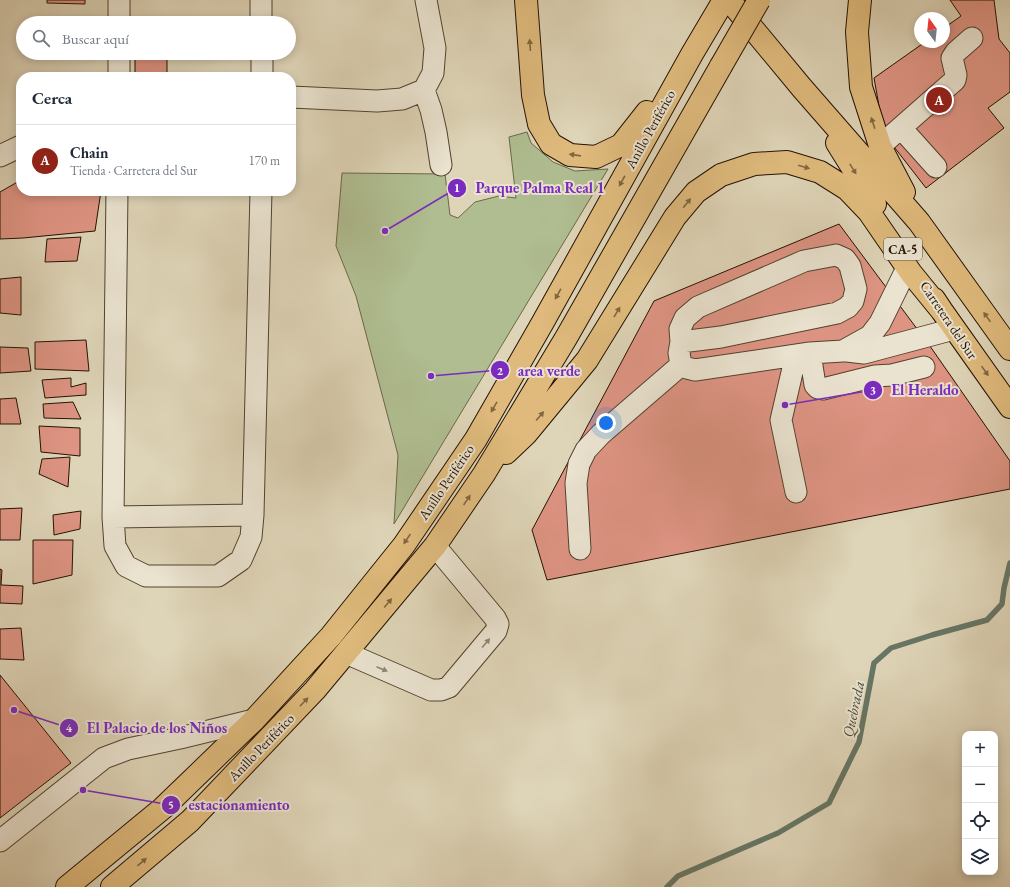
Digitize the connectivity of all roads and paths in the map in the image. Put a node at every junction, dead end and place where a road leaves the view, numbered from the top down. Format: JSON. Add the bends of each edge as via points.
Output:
{"nodes":[{"id":1,"x":119,"y":0,"type":"edge"},
{"id":2,"x":261,"y":0,"type":"edge"},
{"id":3,"x":426,"y":0,"type":"edge"},
{"id":4,"x":526,"y":0,"type":"edge"},
{"id":5,"x":724,"y":0,"type":"edge"},
{"id":6,"x":729,"y":0,"type":"edge"},
{"id":7,"x":759,"y":0,"type":"edge"},
{"id":8,"x":860,"y":0,"type":"edge"},
{"id":9,"x":119,"y":16,"type":"edge"},
{"id":10,"x":261,"y":16,"type":"edge"},
{"id":11,"x":972,"y":38,"type":"dead end"},
{"id":12,"x":692,"y":54,"type":"junction"},
{"id":13,"x":119,"y":60,"type":"edge"},
{"id":14,"x":262,"y":60,"type":"edge"},
{"id":15,"x":119,"y":72,"type":"edge"},
{"id":16,"x":262,"y":72,"type":"edge"},
{"id":17,"x":802,"y":88,"type":"junction"},
{"id":18,"x":424,"y":90,"type":"junction"},
{"id":19,"x":296,"y":97,"type":"edge"},
{"id":20,"x":901,"y":128,"type":"junction"},
{"id":21,"x":880,"y":146,"type":"junction"},
{"id":22,"x":16,"y":148,"type":"edge"},
{"id":23,"x":0,"y":156,"type":"edge"},
{"id":24,"x":441,"y":165,"type":"dead end"},
{"id":25,"x":936,"y":167,"type":"dead end"},
{"id":26,"x":117,"y":196,"type":"edge"},
{"id":27,"x":261,"y":196,"type":"edge"},
{"id":28,"x":920,"y":222,"type":"junction"},
{"id":29,"x":907,"y":268,"type":"junction"},
{"id":30,"x":942,"y":311,"type":"junction"},
{"id":31,"x":954,"y":329,"type":"junction"},
{"id":32,"x":680,"y":342,"type":"junction"},
{"id":33,"x":1010,"y":349,"type":"edge"},
{"id":34,"x":843,"y":351,"type":"junction"},
{"id":35,"x":803,"y":354,"type":"junction"},
{"id":36,"x":681,"y":365,"type":"junction"},
{"id":37,"x":924,"y":367,"type":"dead end"},
{"id":38,"x":1010,"y":407,"type":"edge"},
{"id":39,"x":484,"y":474,"type":"junction"},
{"id":40,"x":796,"y":492,"type":"dead end"},
{"id":41,"x":253,"y":515,"type":"junction"},
{"id":42,"x":113,"y":517,"type":"junction"},
{"id":43,"x":435,"y":546,"type":"junction"},
{"id":44,"x":580,"y":549,"type":"dead end"},
{"id":45,"x":346,"y":653,"type":"junction"},
{"id":46,"x":254,"y":720,"type":"junction"},
{"id":47,"x":0,"y":841,"type":"edge"},
{"id":48,"x":67,"y":887,"type":"edge"},
{"id":49,"x":112,"y":887,"type":"edge"}],
"edges":[{"from":1,"to":9,"type":"street"},
{"from":2,"to":10,"type":"street"},
{"from":3,"to":18,"type":"street","via":[[435,48],[433,73]]},
{"from":12,"to":4,"type":"highway","one_way":true,"via":[[621,145],[596,157],[570,156],[551,144],[539,124],[533,95]]},
{"from":5,"to":12,"type":"highway","name":"Anillo Periférico"},
{"from":6,"to":17,"type":"highway","name":"Carretera del Sur","number":"CA-5"},
{"from":7,"to":39,"type":"highway","name":"Anillo Periférico","bridge":true,"via":[[566,338]]},
{"from":21,"to":8,"type":"highway","one_way":true,"via":[[861,87],[857,32]]},
{"from":11,"to":20,"type":"street","via":[[952,58],[955,80]]},
{"from":12,"to":46,"type":"highway","name":"Anillo Periférico","one_way":true,"via":[[476,439],[404,544],[331,636]]},
{"from":13,"to":15,"type":"street"},
{"from":14,"to":16,"type":"street"},
{"from":17,"to":28,"type":"highway","name":"Carretera del Sur","number":"CA-5"},
{"from":17,"to":30,"type":"highway","name":"Carretera del Sur","number":"CA-5","one_way":true},
{"from":18,"to":19,"type":"street","via":[[402,99],[377,101]]},
{"from":18,"to":24,"type":"street","via":[[436,132]]},
{"from":20,"to":21,"type":"street"},
{"from":20,"to":25,"type":"street"},
{"from":21,"to":28,"type":"highway"},
{"from":22,"to":23,"type":"street"},
{"from":26,"to":42,"type":"street"},
{"from":27,"to":41,"type":"street"},
{"from":33,"to":28,"type":"highway","name":"Carretera del Sur","number":"CA-5","one_way":true},
{"from":29,"to":30,"type":"highway"},
{"from":29,"to":34,"type":"street","via":[[880,323],[870,336]]},
{"from":39,"to":29,"type":"highway","one_way":true,"via":[[526,434],[587,360],[675,217],[696,192],[721,175],[754,164],[787,162],[820,172],[848,189],[869,212]]},
{"from":30,"to":31,"type":"highway","name":"Carretera del Sur","number":"CA-5"},
{"from":31,"to":34,"type":"street","via":[[864,353]]},
{"from":31,"to":38,"type":"highway","name":"Carretera del Sur","number":"CA-5","one_way":true},
{"from":32,"to":32,"type":"street","via":[[680,329],[685,318],[698,306],[804,261],[836,255],[845,258],[850,266],[856,289],[853,301],[837,313],[721,337]]},
{"from":32,"to":36,"type":"street"},
{"from":34,"to":35,"type":"street"},
{"from":35,"to":36,"type":"street","via":[[695,370]]},
{"from":35,"to":37,"type":"street","via":[[815,384],[823,389]]},
{"from":35,"to":40,"type":"street","via":[[781,420]]},
{"from":36,"to":44,"type":"street","via":[[601,434],[586,450],[578,464],[576,483]]},
{"from":43,"to":39,"type":"highway","name":"Anillo Periférico","one_way":true},
{"from":41,"to":42,"type":"street"},
{"from":41,"to":42,"type":"street","via":[[251,537],[241,560],[218,576],[146,576],[126,566],[115,546]]},
{"from":45,"to":43,"type":"highway","name":"Anillo Periférico","one_way":true},
{"from":45,"to":43,"type":"street","one_way":true,"via":[[431,690],[440,690],[449,687],[496,631],[498,624],[495,618]]},
{"from":49,"to":45,"type":"highway","name":"Anillo Periférico","one_way":true,"via":[[190,821],[315,690]]},
{"from":46,"to":47,"type":"street","via":[[128,749],[104,758]]},
{"from":46,"to":48,"type":"highway","name":"Anillo Periférico","via":[[163,808]]}]}
